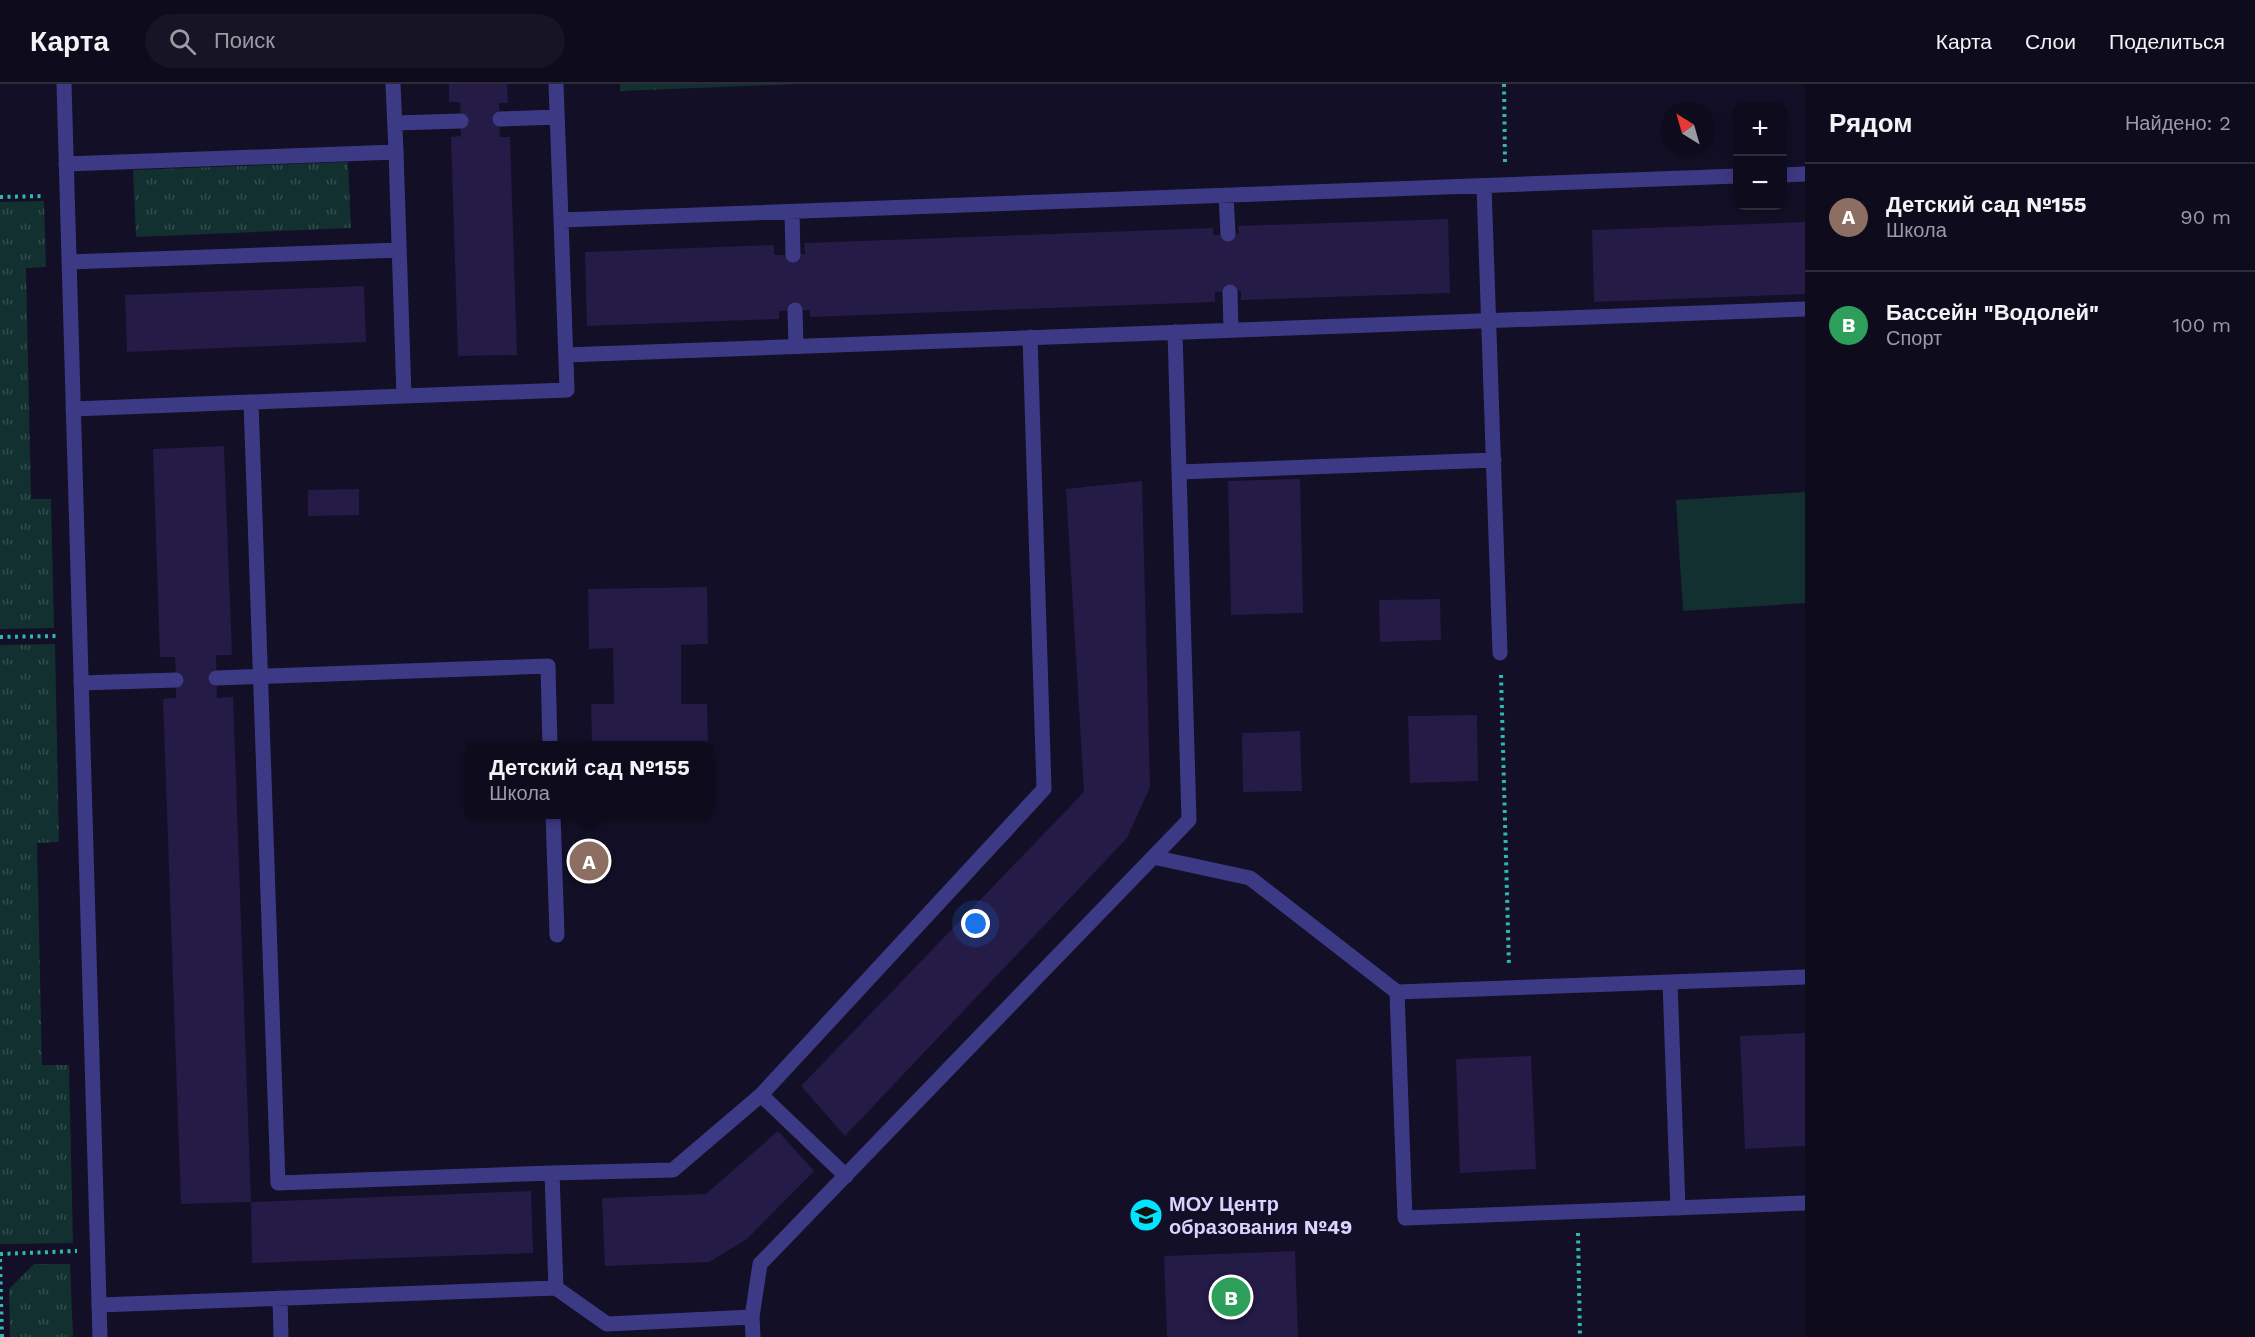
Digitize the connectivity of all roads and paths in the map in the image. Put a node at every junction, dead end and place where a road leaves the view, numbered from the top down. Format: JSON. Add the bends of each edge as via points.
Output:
{"nodes":[{"id":1,"x":64,"y":84,"type":"edge"},
{"id":2,"x":393,"y":84,"type":"edge"},
{"id":3,"x":556,"y":84,"type":"edge"},
{"id":4,"x":1504,"y":84,"type":"edge"},
{"id":5,"x":557,"y":117,"type":"junction"},
{"id":6,"x":500,"y":119,"type":"dead end"},
{"id":7,"x":460,"y":121,"type":"dead end"},
{"id":8,"x":394,"y":123,"type":"junction"},
{"id":9,"x":396,"y":152,"type":"junction"},
{"id":10,"x":66,"y":164,"type":"junction"},
{"id":11,"x":1805,"y":174,"type":"edge"},
{"id":12,"x":1787,"y":175,"type":"edge"},
{"id":13,"x":1733,"y":176,"type":"edge"},
{"id":14,"x":1505,"y":185,"type":"junction"},
{"id":15,"x":1484,"y":186,"type":"junction"},
{"id":16,"x":67,"y":195,"type":"junction"},
{"id":17,"x":1226,"y":195,"type":"junction"},
{"id":18,"x":0,"y":197,"type":"edge"},
{"id":19,"x":792,"y":212,"type":"junction"},
{"id":20,"x":561,"y":220,"type":"junction"},
{"id":21,"x":1227,"y":234,"type":"dead end"},
{"id":22,"x":399,"y":250,"type":"junction"},
{"id":23,"x":793,"y":255,"type":"dead end"},
{"id":24,"x":69,"y":262,"type":"junction"},
{"id":25,"x":1230,"y":292,"type":"dead end"},
{"id":26,"x":1805,"y":309,"type":"edge"},
{"id":27,"x":795,"y":310,"type":"dead end"},
{"id":28,"x":1488,"y":320,"type":"junction"},
{"id":29,"x":1231,"y":330,"type":"junction"},
{"id":30,"x":1175,"y":332,"type":"junction"},
{"id":31,"x":1030,"y":337,"type":"junction"},
{"id":32,"x":796,"y":346,"type":"junction"},
{"id":33,"x":566,"y":355,"type":"junction"},
{"id":34,"x":404,"y":396,"type":"junction"},
{"id":35,"x":251,"y":402,"type":"junction"},
{"id":36,"x":73,"y":409,"type":"junction"},
{"id":37,"x":1494,"y":460,"type":"junction"},
{"id":38,"x":1179,"y":472,"type":"junction"},
{"id":39,"x":80,"y":635,"type":"junction"},
{"id":40,"x":0,"y":637,"type":"edge"},
{"id":41,"x":1500,"y":653,"type":"joint"},
{"id":42,"x":260,"y":676,"type":"junction"},
{"id":43,"x":216,"y":678,"type":"dead end"},
{"id":44,"x":176,"y":680,"type":"dead end"},
{"id":45,"x":81,"y":683,"type":"junction"},
{"id":46,"x":550,"y":741,"type":"edge"},
{"id":47,"x":553,"y":819,"type":"edge"},
{"id":48,"x":1153,"y":857,"type":"junction"},
{"id":49,"x":557,"y":935,"type":"dead end"},
{"id":50,"x":1805,"y":977,"type":"edge"},
{"id":51,"x":1670,"y":982,"type":"junction"},
{"id":52,"x":1510,"y":988,"type":"junction"},
{"id":53,"x":1397,"y":992,"type":"junction"},
{"id":54,"x":761,"y":1095,"type":"junction"},
{"id":55,"x":552,"y":1173,"type":"junction"},
{"id":56,"x":846,"y":1176,"type":"junction"},
{"id":57,"x":1805,"y":1203,"type":"edge"},
{"id":58,"x":1678,"y":1208,"type":"junction"},
{"id":59,"x":1578,"y":1212,"type":"junction"},
{"id":60,"x":97,"y":1250,"type":"junction"},
{"id":61,"x":0,"y":1254,"type":"edge"},
{"id":62,"x":0,"y":1259,"type":"edge"},
{"id":63,"x":556,"y":1288,"type":"junction"},
{"id":64,"x":280,"y":1298,"type":"junction"},
{"id":65,"x":99,"y":1305,"type":"junction"},
{"id":66,"x":752,"y":1317,"type":"junction"},
{"id":67,"x":607,"y":1330,"type":"edge"},
{"id":68,"x":2,"y":1337,"type":"edge"},
{"id":69,"x":100,"y":1337,"type":"edge"},
{"id":70,"x":281,"y":1337,"type":"edge"},
{"id":71,"x":753,"y":1337,"type":"edge"},
{"id":72,"x":1580,"y":1337,"type":"edge"}],
"edges":[{"from":1,"to":10,"type":"street"},
{"from":2,"to":8,"type":"street"},
{"from":3,"to":5,"type":"street"},
{"from":4,"to":14,"type":"path"},
{"from":5,"to":6,"type":"street"},
{"from":5,"to":20,"type":"street"},
{"from":7,"to":8,"type":"street"},
{"from":8,"to":9,"type":"street"},
{"from":9,"to":10,"type":"street"},
{"from":9,"to":22,"type":"street"},
{"from":10,"to":16,"type":"street"},
{"from":11,"to":12,"type":"street"},
{"from":13,"to":14,"type":"street"},
{"from":14,"to":15,"type":"street"},
{"from":15,"to":17,"type":"street"},
{"from":15,"to":28,"type":"street"},
{"from":16,"to":18,"type":"path"},
{"from":16,"to":24,"type":"street"},
{"from":17,"to":19,"type":"street"},
{"from":17,"to":21,"type":"street"},
{"from":19,"to":20,"type":"street"},
{"from":19,"to":23,"type":"street"},
{"from":20,"to":33,"type":"street"},
{"from":22,"to":24,"type":"street"},
{"from":22,"to":34,"type":"street"},
{"from":24,"to":36,"type":"street"},
{"from":25,"to":29,"type":"street"},
{"from":26,"to":28,"type":"street"},
{"from":27,"to":32,"type":"street"},
{"from":28,"to":29,"type":"street"},
{"from":28,"to":37,"type":"street"},
{"from":29,"to":30,"type":"street"},
{"from":30,"to":31,"type":"street"},
{"from":30,"to":38,"type":"street"},
{"from":31,"to":32,"type":"street"},
{"from":31,"to":54,"type":"street","via":[[1044,789]]},
{"from":32,"to":33,"type":"street"},
{"from":33,"to":34,"type":"street","via":[[567,390]]},
{"from":34,"to":35,"type":"street"},
{"from":35,"to":36,"type":"street"},
{"from":35,"to":42,"type":"street"},
{"from":36,"to":39,"type":"street"},
{"from":37,"to":38,"type":"street"},
{"from":37,"to":41,"type":"street"},
{"from":38,"to":48,"type":"street","via":[[1189,820]]},
{"from":39,"to":40,"type":"path"},
{"from":39,"to":45,"type":"street"},
{"from":41,"to":52,"type":"path"},
{"from":42,"to":43,"type":"street"},
{"from":42,"to":46,"type":"street","via":[[548,666]]},
{"from":42,"to":55,"type":"street","via":[[278,1183]]},
{"from":44,"to":45,"type":"street"},
{"from":45,"to":60,"type":"street"},
{"from":47,"to":49,"type":"street"},
{"from":48,"to":53,"type":"street","via":[[1250,878]]},
{"from":48,"to":56,"type":"street"},
{"from":50,"to":51,"type":"street"},
{"from":51,"to":52,"type":"street"},
{"from":51,"to":58,"type":"street"},
{"from":52,"to":53,"type":"street"},
{"from":53,"to":59,"type":"street","via":[[1405,1218]]},
{"from":54,"to":55,"type":"street","via":[[673,1170]]},
{"from":54,"to":56,"type":"street"},
{"from":55,"to":63,"type":"street"},
{"from":56,"to":66,"type":"street","via":[[759,1264]]},
{"from":57,"to":58,"type":"street"},
{"from":58,"to":59,"type":"street"},
{"from":59,"to":72,"type":"path"},
{"from":60,"to":61,"type":"path"},
{"from":60,"to":65,"type":"street"},
{"from":62,"to":68,"type":"path"},
{"from":63,"to":64,"type":"street"},
{"from":63,"to":67,"type":"street"},
{"from":64,"to":65,"type":"street"},
{"from":64,"to":70,"type":"street"},
{"from":65,"to":69,"type":"street"},
{"from":66,"to":67,"type":"street"},
{"from":66,"to":71,"type":"street"}]}
